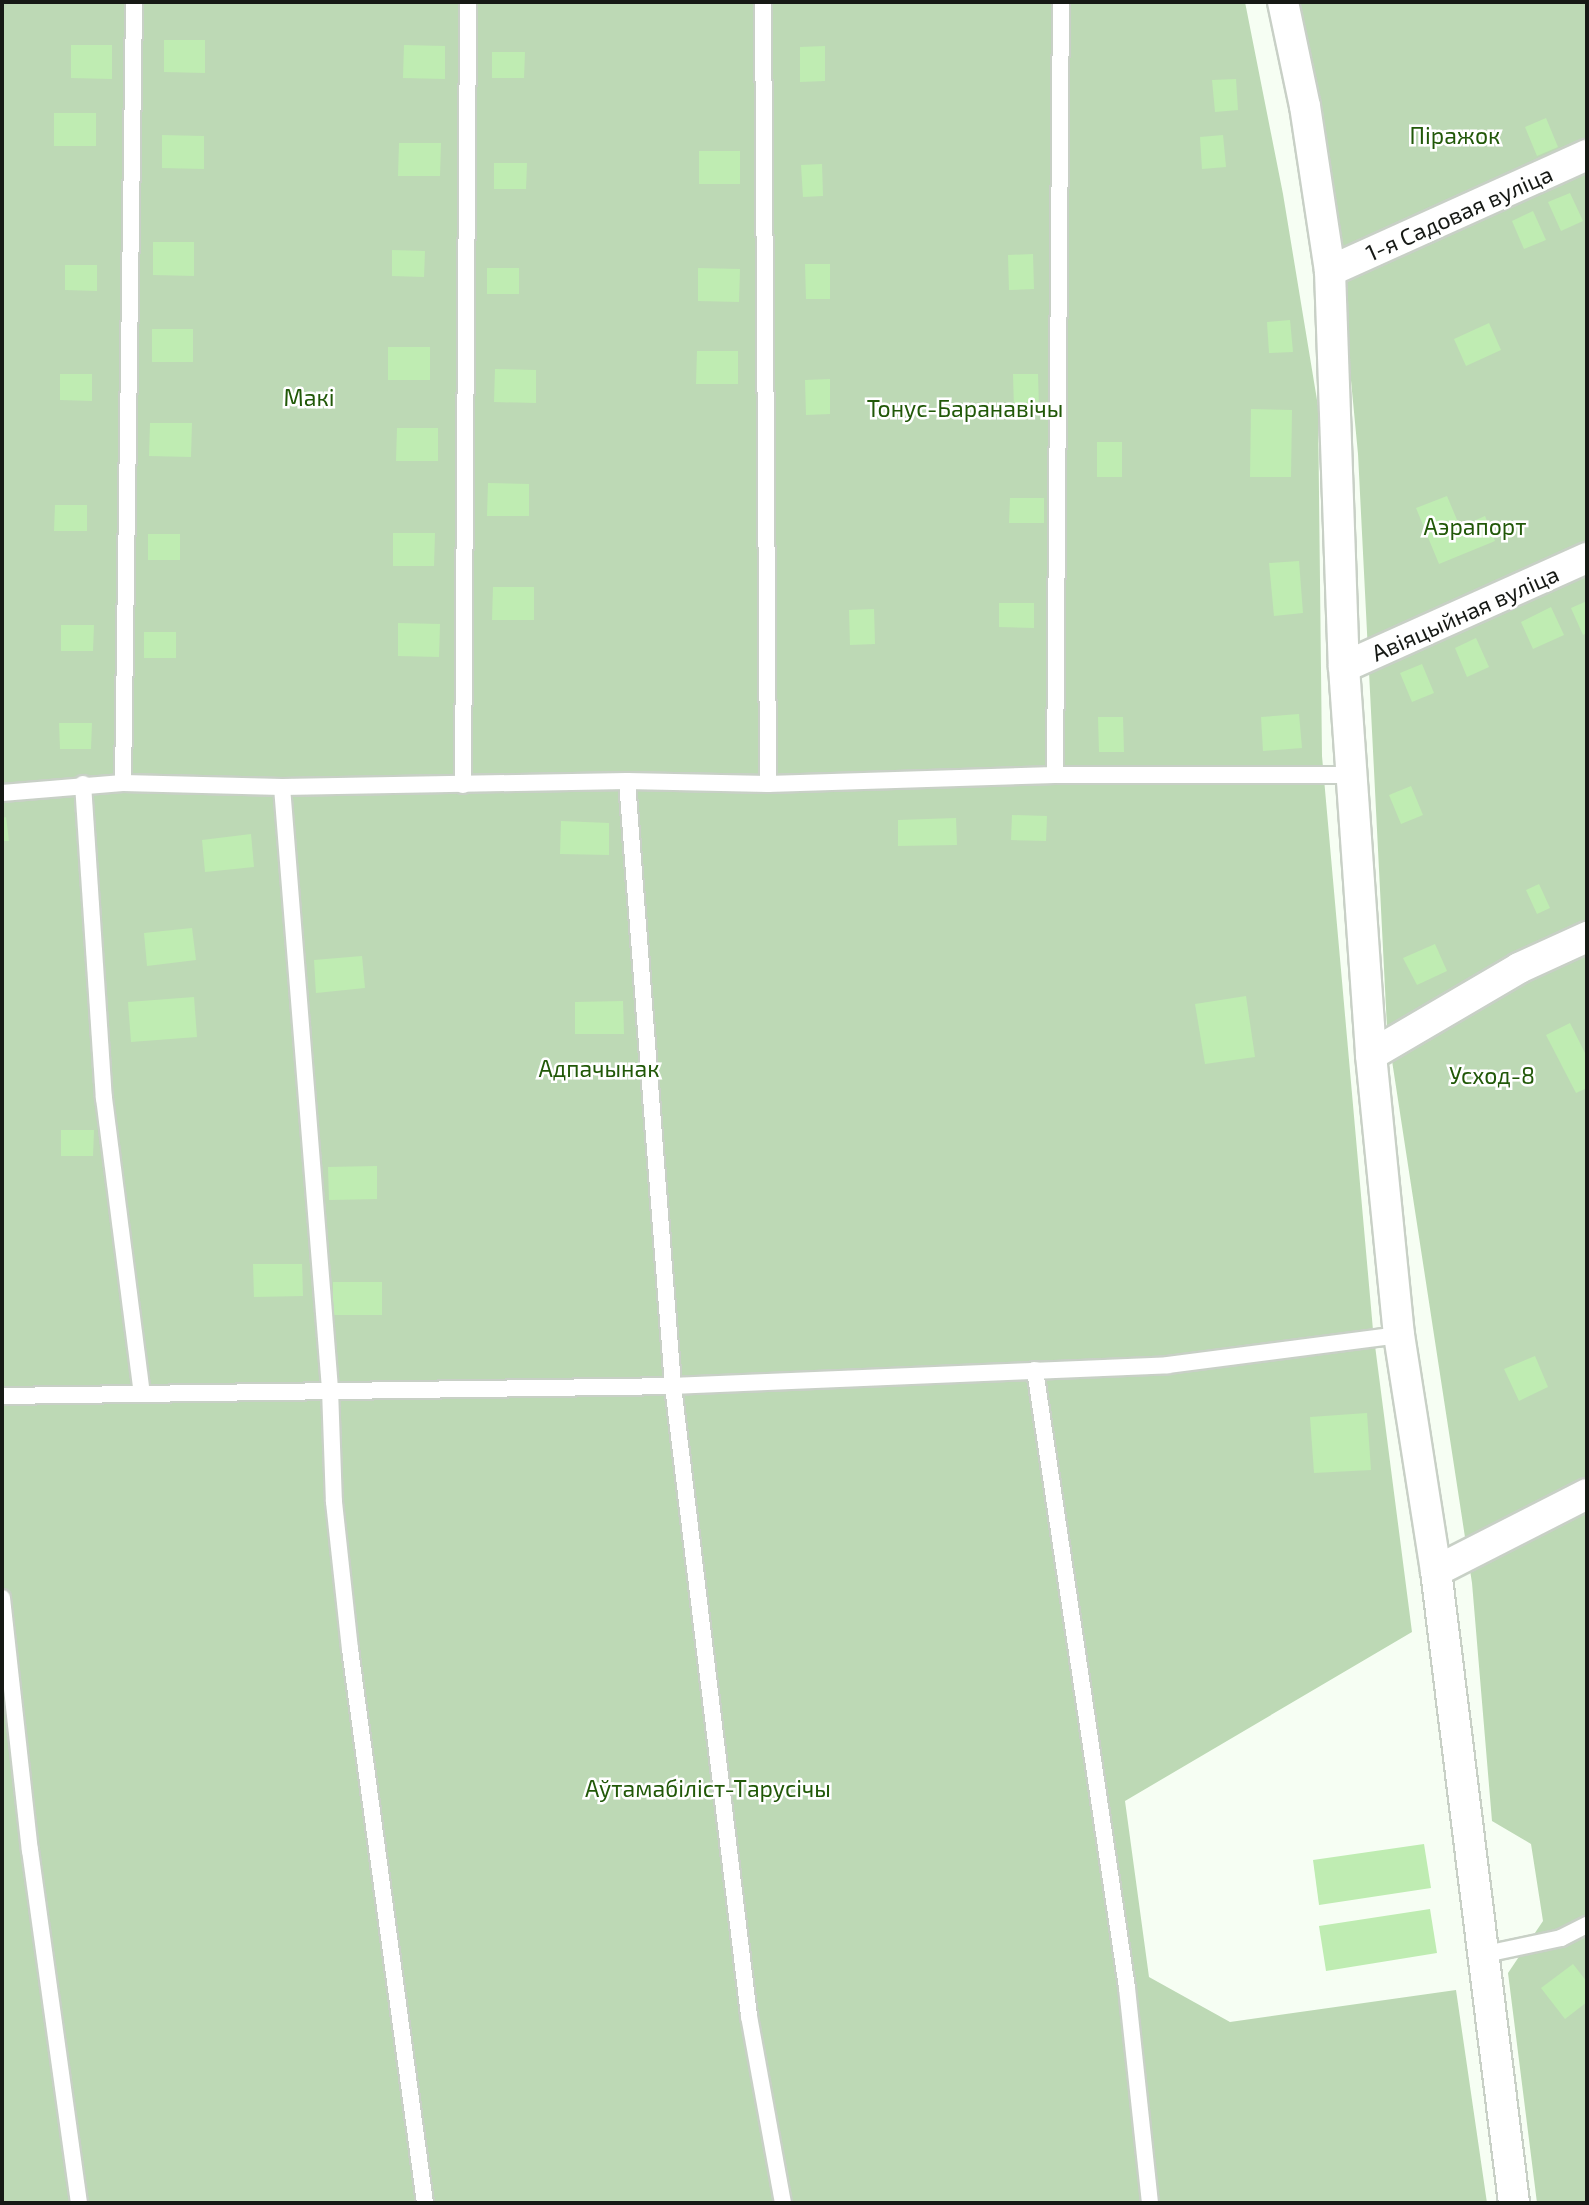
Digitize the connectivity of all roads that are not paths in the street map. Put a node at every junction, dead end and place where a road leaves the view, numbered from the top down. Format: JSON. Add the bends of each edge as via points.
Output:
{"nodes":[{"id":1,"x":134,"y":2,"type":"edge"},
{"id":2,"x":468,"y":2,"type":"edge"},
{"id":3,"x":763,"y":2,"type":"edge"},
{"id":4,"x":1061,"y":2,"type":"edge"},
{"id":5,"x":1283,"y":2,"type":"edge"},
{"id":6,"x":1587,"y":155,"type":"edge"},
{"id":7,"x":1330,"y":271,"type":"junction"},
{"id":8,"x":1587,"y":558,"type":"edge"},
{"id":9,"x":1344,"y":667,"type":"junction"},
{"id":10,"x":1055,"y":775,"type":"junction"},
{"id":11,"x":1352,"y":775,"type":"junction"},
{"id":12,"x":628,"y":781,"type":"junction"},
{"id":13,"x":123,"y":783,"type":"junction"},
{"id":14,"x":83,"y":784,"type":"junction"},
{"id":15,"x":768,"y":784,"type":"junction"},
{"id":16,"x":463,"y":785,"type":"junction"},
{"id":17,"x":282,"y":787,"type":"junction"},
{"id":18,"x":2,"y":793,"type":"edge"},
{"id":19,"x":1587,"y":937,"type":"edge"},
{"id":20,"x":1371,"y":1055,"type":"junction"},
{"id":21,"x":1399,"y":1335,"type":"junction"},
{"id":22,"x":1035,"y":1370,"type":"junction"},
{"id":23,"x":674,"y":1386,"type":"junction"},
{"id":24,"x":330,"y":1389,"type":"junction"},
{"id":25,"x":142,"y":1392,"type":"junction"},
{"id":26,"x":2,"y":1396,"type":"edge"},
{"id":27,"x":1587,"y":1494,"type":"edge"},
{"id":28,"x":1436,"y":1571,"type":"junction"},
{"id":29,"x":2,"y":1598,"type":"edge"},
{"id":30,"x":1587,"y":1924,"type":"edge"},
{"id":31,"x":1481,"y":1955,"type":"junction"},
{"id":32,"x":79,"y":2203,"type":"edge"},
{"id":33,"x":425,"y":2203,"type":"edge"},
{"id":34,"x":783,"y":2203,"type":"edge"},
{"id":35,"x":1150,"y":2203,"type":"edge"},
{"id":36,"x":1514,"y":2203,"type":"edge"}],
"edges":[{"from":1,"to":13,"type":"lane"},
{"from":2,"to":16,"type":"lane"},
{"from":3,"to":15,"type":"lane"},
{"from":4,"to":10,"type":"lane"},
{"from":5,"to":7,"type":"street","via":[[1305,106]]},
{"from":6,"to":7,"type":"street","name":"1-я Садовая вуліца"},
{"from":7,"to":9,"type":"street"},
{"from":8,"to":9,"type":"street","name":"Авіяцыйная вуліца"},
{"from":9,"to":11,"type":"street"},
{"from":10,"to":11,"type":"lane"},
{"from":10,"to":15,"type":"lane"},
{"from":11,"to":20,"type":"street"},
{"from":12,"to":15,"type":"lane"},
{"from":12,"to":16,"type":"lane"},
{"from":12,"to":23,"type":"lane"},
{"from":13,"to":14,"type":"lane"},
{"from":13,"to":17,"type":"lane"},
{"from":14,"to":18,"type":"lane"},
{"from":14,"to":25,"type":"lane","via":[[104,1098]]},
{"from":16,"to":17,"type":"lane"},
{"from":17,"to":24,"type":"lane"},
{"from":19,"to":20,"type":"street","via":[[1519,968]]},
{"from":20,"to":21,"type":"street"},
{"from":21,"to":22,"type":"lane","via":[[1168,1365]]},
{"from":21,"to":28,"type":"street"},
{"from":22,"to":23,"type":"lane"},
{"from":22,"to":35,"type":"lane","via":[[1127,1987]]},
{"from":23,"to":24,"type":"lane"},
{"from":23,"to":34,"type":"lane","via":[[749,2016]]},
{"from":24,"to":25,"type":"lane"},
{"from":24,"to":33,"type":"lane","via":[[334,1502],[350,1649]]},
{"from":25,"to":26,"type":"lane"},
{"from":27,"to":28,"type":"street"},
{"from":28,"to":31,"type":"street"},
{"from":29,"to":32,"type":"lane","via":[[30,1850]]},
{"from":30,"to":31,"type":"lane","via":[[1561,1938]]},
{"from":31,"to":36,"type":"street"}]}
